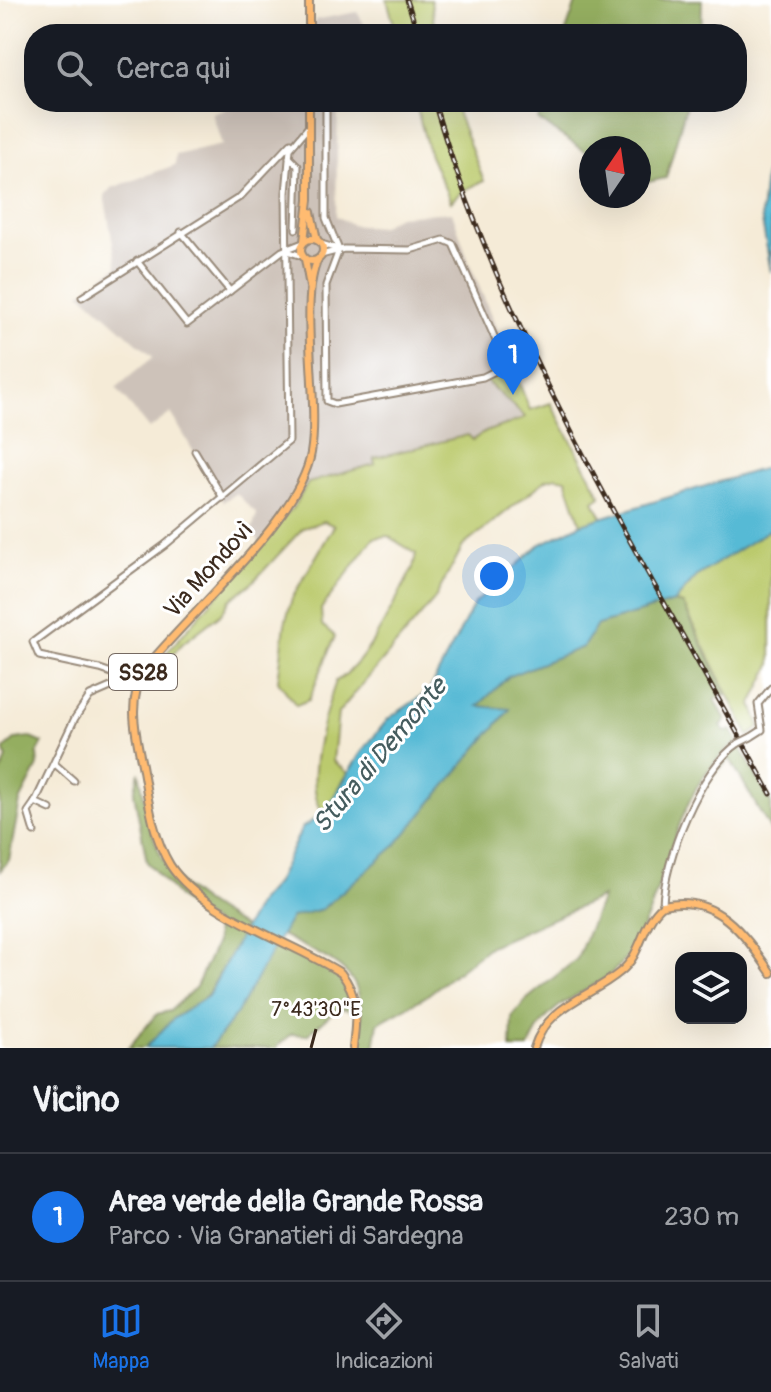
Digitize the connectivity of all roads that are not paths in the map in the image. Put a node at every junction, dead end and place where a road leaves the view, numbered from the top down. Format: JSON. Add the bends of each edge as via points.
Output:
{"nodes":[{"id":1,"x":309,"y":0,"type":"edge"},
{"id":2,"x":309,"y":24,"type":"edge"},
{"id":3,"x":309,"y":112,"type":"edge"},
{"id":4,"x":326,"y":112,"type":"edge"},
{"id":5,"x":309,"y":126,"type":"junction"},
{"id":6,"x":294,"y":139,"type":"junction"},
{"id":7,"x":288,"y":156,"type":"junction"},
{"id":8,"x":309,"y":200,"type":"junction"},
{"id":9,"x":296,"y":229,"type":"dead end"},
{"id":10,"x":181,"y":232,"type":"junction"},
{"id":11,"x":304,"y":242,"type":"junction"},
{"id":12,"x":319,"y":242,"type":"junction"},
{"id":13,"x":286,"y":250,"type":"junction"},
{"id":14,"x":339,"y":250,"type":"junction"},
{"id":15,"x":304,"y":257,"type":"junction"},
{"id":16,"x":320,"y":257,"type":"junction"},
{"id":17,"x":137,"y":261,"type":"junction"},
{"id":18,"x":230,"y":291,"type":"junction"},
{"id":19,"x":311,"y":295,"type":"junction"},
{"id":20,"x":82,"y":297,"type":"dead end"},
{"id":21,"x":195,"y":451,"type":"dead end"},
{"id":22,"x":223,"y":498,"type":"junction"},
{"id":23,"x":130,"y":679,"type":"junction"},
{"id":24,"x":138,"y":682,"type":"junction"},
{"id":25,"x":771,"y":688,"type":"edge"},
{"id":26,"x":55,"y":764,"type":"junction"},
{"id":27,"x":74,"y":781,"type":"dead end"},
{"id":28,"x":35,"y":802,"type":"junction"},
{"id":29,"x":50,"y":809,"type":"dead end"},
{"id":30,"x":34,"y":832,"type":"dead end"},
{"id":31,"x":663,"y":905,"type":"junction"},
{"id":32,"x":771,"y":973,"type":"edge"},
{"id":33,"x":353,"y":1048,"type":"edge"},
{"id":34,"x":534,"y":1048,"type":"edge"}],
"edges":[{"from":1,"to":2,"type":"main road"},
{"from":3,"to":5,"type":"main road","number":"SS28"},
{"from":4,"to":14,"type":"street","via":[[326,218]]},
{"from":5,"to":6,"type":"street"},
{"from":5,"to":8,"type":"main road","number":"SS28"},
{"from":6,"to":7,"type":"street"},
{"from":6,"to":10,"type":"street","via":[[240,197]]},
{"from":7,"to":9,"type":"street","via":[[298,166]]},
{"from":7,"to":13,"type":"street"},
{"from":8,"to":11,"type":"main road","number":"SS28"},
{"from":8,"to":12,"type":"main road","number":"SS28"},
{"from":10,"to":17,"type":"street"},
{"from":10,"to":18,"type":"street"},
{"from":11,"to":12,"type":"main road"},
{"from":11,"to":13,"type":"street"},
{"from":11,"to":15,"type":"main road","number":"SS28"},
{"from":12,"to":14,"type":"street"},
{"from":12,"to":16,"type":"main road","number":"SS28"},
{"from":13,"to":15,"type":"street"},
{"from":13,"to":18,"type":"street"},
{"from":13,"to":22,"type":"street","via":[[289,441]]},
{"from":14,"to":14,"type":"street","via":[[326,285],[329,403],[483,377],[497,370],[501,352],[453,244],[444,240],[410,250]]},
{"from":14,"to":16,"type":"street"},
{"from":15,"to":16,"type":"main road"},
{"from":15,"to":19,"type":"main road","name":"Via Mondovì","number":"SS28"},
{"from":16,"to":19,"type":"main road","name":"Via Mondovì","number":"SS28"},
{"from":17,"to":18,"type":"street","via":[[187,324]]},
{"from":17,"to":20,"type":"street"},
{"from":19,"to":24,"type":"main road","name":"Via Mondovì","number":"SS28","via":[[313,437],[300,489]]},
{"from":21,"to":22,"type":"street"},
{"from":22,"to":23,"type":"street","via":[[33,642],[39,656]]},
{"from":23,"to":24,"type":"street"},
{"from":23,"to":26,"type":"street","via":[[90,696]]},
{"from":24,"to":33,"type":"main road","number":"SS28","via":[[134,725],[163,852],[188,887],[335,969],[351,986],[356,1002]]},
{"from":25,"to":31,"type":"street","bridge":true,"via":[[758,704],[762,730],[723,755],[698,793],[672,858]]},
{"from":26,"to":27,"type":"street"},
{"from":26,"to":28,"type":"street"},
{"from":28,"to":29,"type":"street"},
{"from":28,"to":30,"type":"street","via":[[28,812]]},
{"from":31,"to":32,"type":"main road","via":[[691,902],[717,911],[737,927]]},
{"from":31,"to":34,"type":"main road","via":[[648,923],[631,962],[544,1022]]}]}
